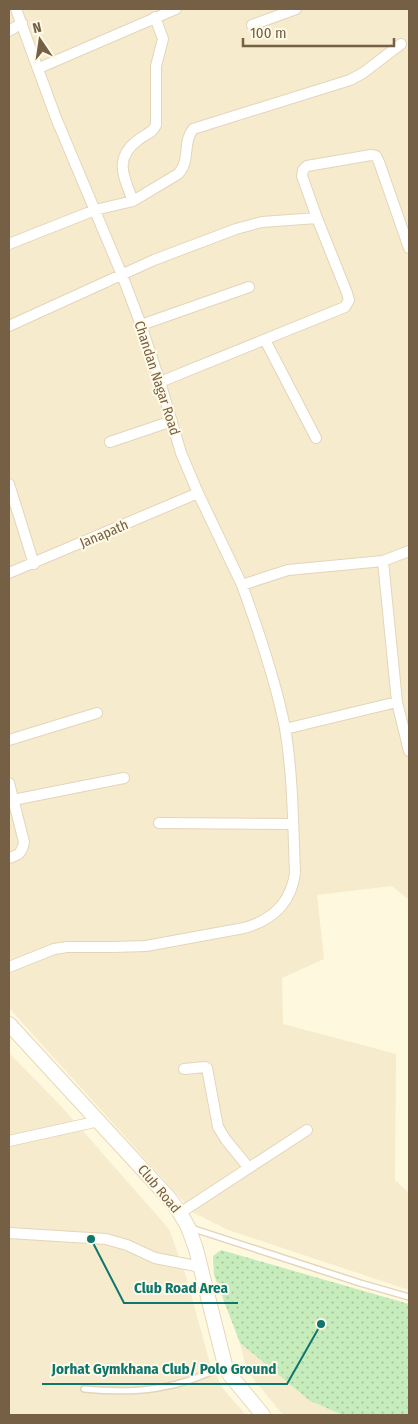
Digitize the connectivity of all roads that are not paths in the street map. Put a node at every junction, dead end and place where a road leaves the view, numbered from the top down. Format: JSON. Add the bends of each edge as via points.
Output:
{"nodes":[{"id":1,"x":16,"y":9,"type":"edge"},
{"id":2,"x":176,"y":9,"type":"edge"},
{"id":3,"x":296,"y":9,"type":"edge"},
{"id":4,"x":155,"y":17,"type":"junction"},
{"id":5,"x":22,"y":23,"type":"junction"},
{"id":6,"x":252,"y":25,"type":"dead end"},
{"id":7,"x":9,"y":30,"type":"edge"},
{"id":8,"x":401,"y":44,"type":"dead end"},
{"id":9,"x":39,"y":68,"type":"junction"},
{"id":10,"x":133,"y":201,"type":"junction"},
{"id":11,"x":95,"y":210,"type":"junction"},
{"id":12,"x":317,"y":218,"type":"junction"},
{"id":13,"x":9,"y":244,"type":"edge"},
{"id":14,"x":409,"y":248,"type":"edge"},
{"id":15,"x":122,"y":275,"type":"junction"},
{"id":16,"x":249,"y":287,"type":"dead end"},
{"id":17,"x":9,"y":326,"type":"edge"},
{"id":18,"x":141,"y":326,"type":"junction"},
{"id":19,"x":265,"y":340,"type":"junction"},
{"id":20,"x":160,"y":382,"type":"junction"},
{"id":21,"x":172,"y":421,"type":"junction"},
{"id":22,"x":316,"y":438,"type":"dead end"},
{"id":23,"x":110,"y":442,"type":"dead end"},
{"id":24,"x":9,"y":484,"type":"edge"},
{"id":25,"x":198,"y":493,"type":"junction"},
{"id":26,"x":409,"y":551,"type":"edge"},
{"id":27,"x":383,"y":561,"type":"junction"},
{"id":28,"x":34,"y":564,"type":"junction"},
{"id":29,"x":9,"y":573,"type":"edge"},
{"id":30,"x":242,"y":585,"type":"junction"},
{"id":31,"x":397,"y":702,"type":"junction"},
{"id":32,"x":97,"y":713,"type":"dead end"},
{"id":33,"x":285,"y":729,"type":"junction"},
{"id":34,"x":9,"y":740,"type":"edge"},
{"id":35,"x":409,"y":751,"type":"edge"},
{"id":36,"x":124,"y":778,"type":"dead end"},
{"id":37,"x":9,"y":783,"type":"edge"},
{"id":38,"x":13,"y":800,"type":"junction"},
{"id":39,"x":160,"y":823,"type":"dead end"},
{"id":40,"x":293,"y":824,"type":"junction"},
{"id":41,"x":9,"y":858,"type":"edge"},
{"id":42,"x":9,"y":967,"type":"edge"},
{"id":43,"x":9,"y":1024,"type":"edge"},
{"id":44,"x":184,"y":1068,"type":"dead end"},
{"id":45,"x":99,"y":1121,"type":"junction"},
{"id":46,"x":307,"y":1130,"type":"dead end"},
{"id":47,"x":9,"y":1141,"type":"edge"},
{"id":48,"x":249,"y":1168,"type":"junction"},
{"id":49,"x":180,"y":1213,"type":"junction"},
{"id":50,"x":188,"y":1227,"type":"junction"},
{"id":51,"x":9,"y":1233,"type":"edge"},
{"id":52,"x":201,"y":1267,"type":"junction"},
{"id":53,"x":409,"y":1297,"type":"edge"},
{"id":54,"x":226,"y":1365,"type":"junction"},
{"id":55,"x":84,"y":1390,"type":"dead end"},
{"id":56,"x":263,"y":1415,"type":"edge"}],
"edges":[{"from":1,"to":5,"type":"street","name":"Chandan Nagar Road"},
{"from":2,"to":4,"type":"street"},
{"from":3,"to":6,"type":"street"},
{"from":4,"to":9,"type":"street"},
{"from":4,"to":10,"type":"street","via":[[164,39],[156,66],[156,125],[135,142],[122,163]]},
{"from":5,"to":7,"type":"street"},
{"from":5,"to":9,"type":"street","name":"Chandan Nagar Road"},
{"from":8,"to":10,"type":"street","via":[[350,80],[193,129],[187,140],[183,169]]},
{"from":9,"to":11,"type":"street","name":"Chandan Nagar Road","via":[[56,118]]},
{"from":10,"to":11,"type":"street"},
{"from":11,"to":13,"type":"street"},
{"from":11,"to":15,"type":"street","name":"Chandan Nagar Road"},
{"from":12,"to":14,"type":"street","via":[[302,170],[307,166],[376,156]]},
{"from":12,"to":15,"type":"street","via":[[250,225]]},
{"from":12,"to":19,"type":"street","via":[[349,300],[345,307],[335,312]]},
{"from":15,"to":17,"type":"street"},
{"from":15,"to":18,"type":"street","name":"Chandan Nagar Road"},
{"from":16,"to":18,"type":"street"},
{"from":18,"to":20,"type":"street","name":"Chandan Nagar Road"},
{"from":19,"to":20,"type":"street"},
{"from":19,"to":22,"type":"street"},
{"from":20,"to":21,"type":"street","name":"Chandan Nagar Road"},
{"from":21,"to":23,"type":"street"},
{"from":21,"to":25,"type":"street","name":"Chandan Nagar Road"},
{"from":24,"to":28,"type":"street"},
{"from":25,"to":28,"type":"street","name":"Janapath"},
{"from":25,"to":30,"type":"street","name":"Chandan Nagar Road"},
{"from":26,"to":27,"type":"street"},
{"from":27,"to":30,"type":"street","via":[[288,570]]},
{"from":27,"to":31,"type":"street"},
{"from":28,"to":29,"type":"street","name":"Janapath"},
{"from":30,"to":33,"type":"street","name":"Chandan Nagar Road"},
{"from":31,"to":33,"type":"street"},
{"from":31,"to":35,"type":"street"},
{"from":32,"to":34,"type":"street"},
{"from":33,"to":40,"type":"street","name":"Chandan Nagar Road"},
{"from":36,"to":38,"type":"street"},
{"from":37,"to":38,"type":"street"},
{"from":38,"to":41,"type":"street","via":[[24,842],[22,851]]},
{"from":39,"to":40,"type":"street"},
{"from":40,"to":42,"type":"street","name":"Chandan Nagar Road","via":[[294,884],[280,907],[259,924],[146,946],[54,948]]},
{"from":43,"to":45,"type":"street","name":"Club Road"},
{"from":44,"to":48,"type":"street","via":[[207,1068],[218,1127]]},
{"from":45,"to":47,"type":"street"},
{"from":45,"to":49,"type":"street","name":"Club Road"},
{"from":46,"to":48,"type":"street"},
{"from":48,"to":49,"type":"street"},
{"from":49,"to":50,"type":"street","name":"Club Road"},
{"from":50,"to":52,"type":"street","name":"Club Road"},
{"from":50,"to":53,"type":"lane"},
{"from":51,"to":52,"type":"street","via":[[106,1239],[155,1258]]},
{"from":52,"to":54,"type":"street","name":"Club Road"},
{"from":54,"to":55,"type":"lane","via":[[196,1379],[163,1388],[124,1392]]},
{"from":54,"to":56,"type":"street","name":"Club Road","via":[[230,1375]]}]}
